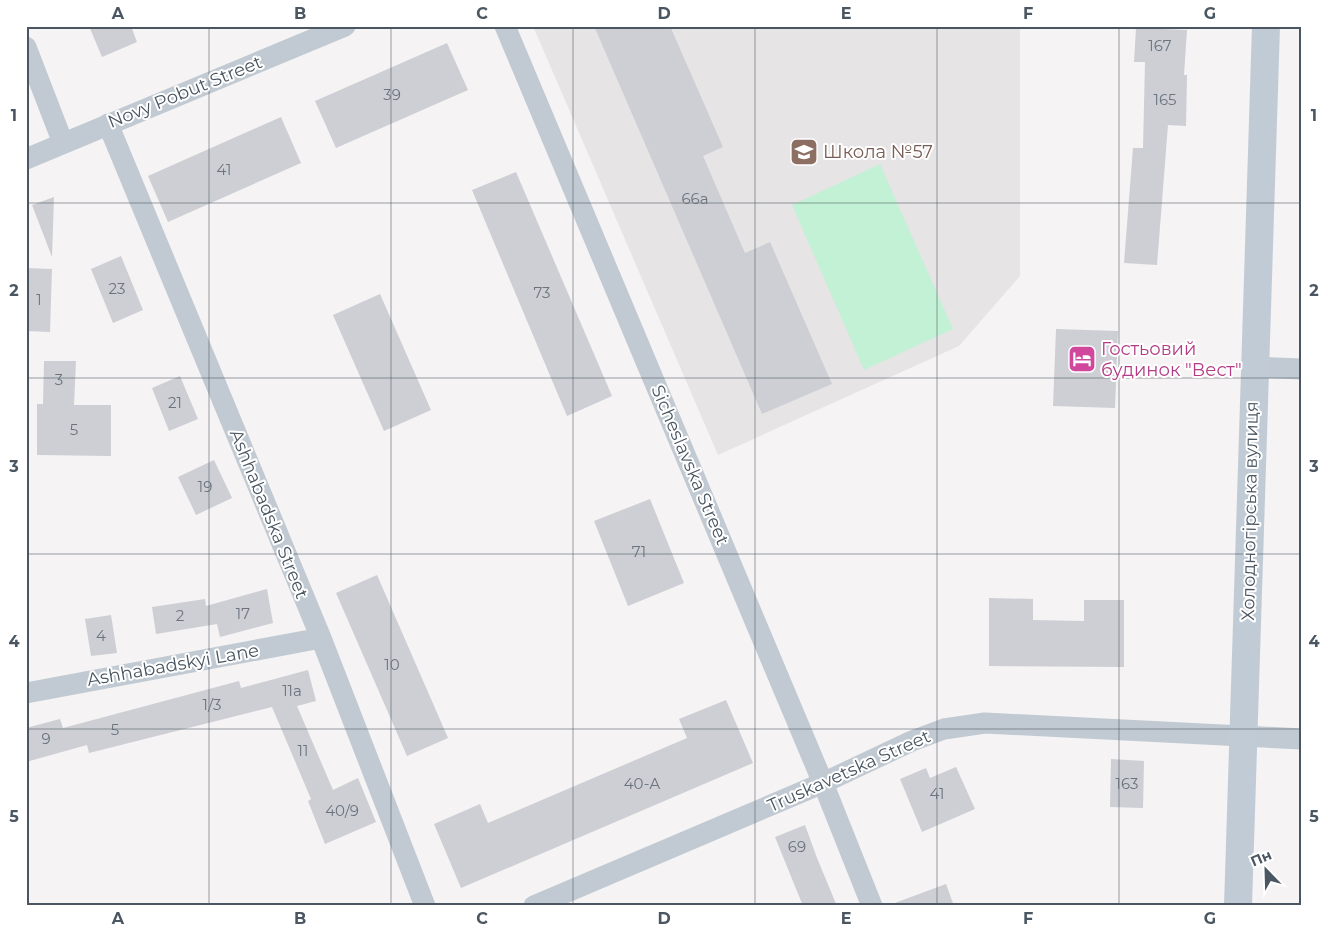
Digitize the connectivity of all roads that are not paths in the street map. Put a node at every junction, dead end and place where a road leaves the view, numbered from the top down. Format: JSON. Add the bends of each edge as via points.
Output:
{"nodes":[{"id":1,"x":345,"y":26,"type":"edge"},
{"id":2,"x":505,"y":26,"type":"edge"},
{"id":3,"x":1266,"y":26,"type":"edge"},
{"id":4,"x":26,"y":47,"type":"edge"},
{"id":5,"x":108,"y":124,"type":"junction"},
{"id":6,"x":63,"y":143,"type":"junction"},
{"id":7,"x":26,"y":159,"type":"edge"},
{"id":8,"x":1254,"y":366,"type":"junction"},
{"id":9,"x":1302,"y":369,"type":"edge"},
{"id":10,"x":320,"y":638,"type":"junction"},
{"id":11,"x":26,"y":693,"type":"edge"},
{"id":12,"x":1245,"y":735,"type":"junction"},
{"id":13,"x":1302,"y":739,"type":"edge"},
{"id":14,"x":824,"y":783,"type":"junction"},
{"id":15,"x":425,"y":906,"type":"edge"},
{"id":16,"x":534,"y":906,"type":"edge"},
{"id":17,"x":872,"y":906,"type":"edge"},
{"id":18,"x":1238,"y":906,"type":"edge"}],
"edges":[{"from":1,"to":5,"type":"street","name":"Novy Pobut Street"},
{"from":2,"to":14,"type":"street","name":"Sicheslavska Street"},
{"from":3,"to":8,"type":"main road","name":"Холодногірська вулиця"},
{"from":4,"to":6,"type":"street"},
{"from":5,"to":6,"type":"street","name":"Novy Pobut Street"},
{"from":5,"to":10,"type":"street","name":"Ashhabadska Street"},
{"from":6,"to":7,"type":"street","name":"Novy Pobut Street"},
{"from":8,"to":9,"type":"street"},
{"from":8,"to":12,"type":"main road","name":"Холодногірська вулиця"},
{"from":10,"to":11,"type":"street","name":"Ashhabadskyi Lane"},
{"from":10,"to":15,"type":"street","name":"Ashhabadska Street"},
{"from":12,"to":13,"type":"street","name":"Truskavetska Street"},
{"from":12,"to":14,"type":"street","name":"Truskavetska Street","via":[[985,724],[944,729]]},
{"from":12,"to":18,"type":"main road","name":"Холодногірська вулиця"},
{"from":14,"to":16,"type":"street","name":"Truskavetska Street"},
{"from":14,"to":17,"type":"street","name":"Sicheslavska Street"}]}
